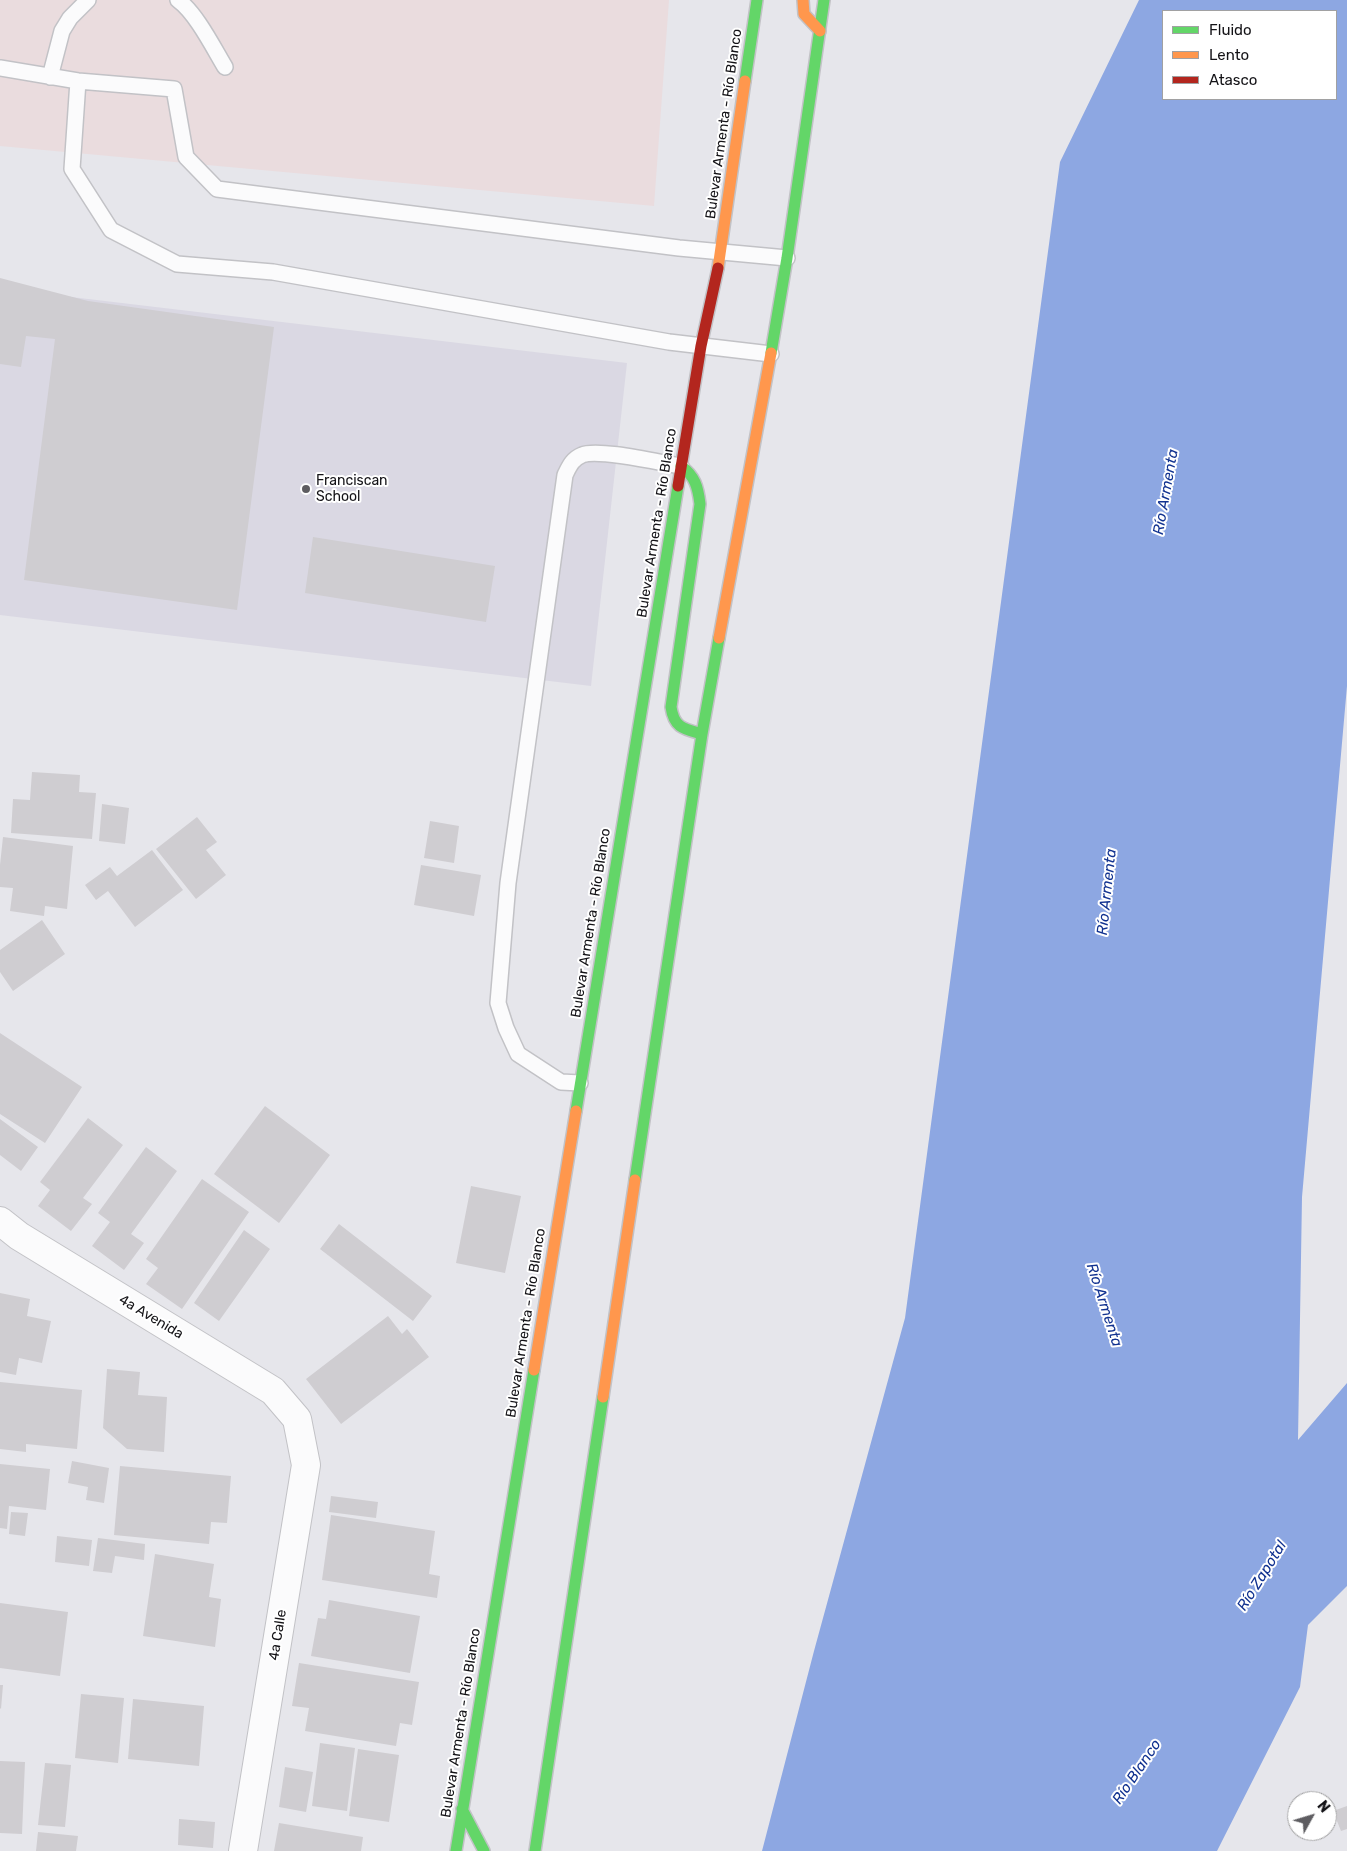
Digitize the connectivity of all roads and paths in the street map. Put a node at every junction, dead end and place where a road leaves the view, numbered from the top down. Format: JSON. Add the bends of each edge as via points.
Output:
{"nodes":[{"id":1,"x":88,"y":0,"type":"edge"},
{"id":2,"x":178,"y":0,"type":"edge"},
{"id":3,"x":756,"y":0,"type":"edge"},
{"id":4,"x":802,"y":0,"type":"edge"},
{"id":5,"x":824,"y":0,"type":"edge"},
{"id":6,"x":820,"y":31,"type":"junction"},
{"id":7,"x":225,"y":67,"type":"dead end"},
{"id":8,"x":0,"y":68,"type":"edge"},
{"id":9,"x":50,"y":77,"type":"junction"},
{"id":10,"x":78,"y":81,"type":"junction"},
{"id":11,"x":720,"y":252,"type":"junction"},
{"id":12,"x":787,"y":258,"type":"junction"},
{"id":13,"x":701,"y":346,"type":"junction"},
{"id":14,"x":771,"y":354,"type":"junction"},
{"id":15,"x":681,"y":466,"type":"junction"},
{"id":16,"x":702,"y":734,"type":"junction"},
{"id":17,"x":580,"y":1083,"type":"junction"},
{"id":18,"x":0,"y":1221,"type":"edge"},
{"id":19,"x":297,"y":1419,"type":"joint"},
{"id":20,"x":462,"y":1809,"type":"junction"},
{"id":21,"x":243,"y":1851,"type":"edge"},
{"id":22,"x":456,"y":1851,"type":"edge"},
{"id":23,"x":484,"y":1851,"type":"edge"},
{"id":24,"x":535,"y":1851,"type":"edge"}],
"edges":[{"from":1,"to":9,"type":"lane","via":[[62,31]]},
{"from":2,"to":7,"type":"lane","via":[[206,35]]},
{"from":3,"to":11,"type":"main road","name":"Bulevar Armenta - Río Blanco"},
{"from":4,"to":6,"type":"main road","via":[[804,14]]},
{"from":5,"to":6,"type":"main road"},
{"from":6,"to":12,"type":"main road"},
{"from":8,"to":9,"type":"lane"},
{"from":9,"to":10,"type":"lane"},
{"from":10,"to":11,"type":"lane","via":[[174,89],[186,157],[217,189]]},
{"from":10,"to":13,"type":"lane","via":[[72,169],[111,230],[176,264],[273,272]]},
{"from":11,"to":12,"type":"lane"},
{"from":11,"to":13,"type":"main road","name":"Bulevar Armenta - Río Blanco"},
{"from":12,"to":14,"type":"main road"},
{"from":13,"to":14,"type":"lane"},
{"from":13,"to":15,"type":"main road","name":"Bulevar Armenta - Río Blanco"},
{"from":14,"to":16,"type":"main road"},
{"from":15,"to":16,"type":"main road","via":[[692,473],[700,504],[671,718],[678,726]]},
{"from":15,"to":17,"type":"main road","name":"Bulevar Armenta - Río Blanco"},
{"from":15,"to":17,"type":"lane","via":[[629,456],[589,453],[572,462],[565,476],[508,883],[498,1003],[518,1054],[560,1082]]},
{"from":16,"to":24,"type":"main road"},
{"from":17,"to":20,"type":"main road","name":"Bulevar Armenta - Río Blanco"},
{"from":18,"to":19,"type":"street","name":"4a Avenida","via":[[19,1236],[273,1391]]},
{"from":19,"to":21,"type":"street","name":"4a Calle","via":[[306,1466]]},
{"from":20,"to":22,"type":"main road","name":"Bulevar Armenta - Río Blanco"},
{"from":20,"to":23,"type":"main road"}]}
